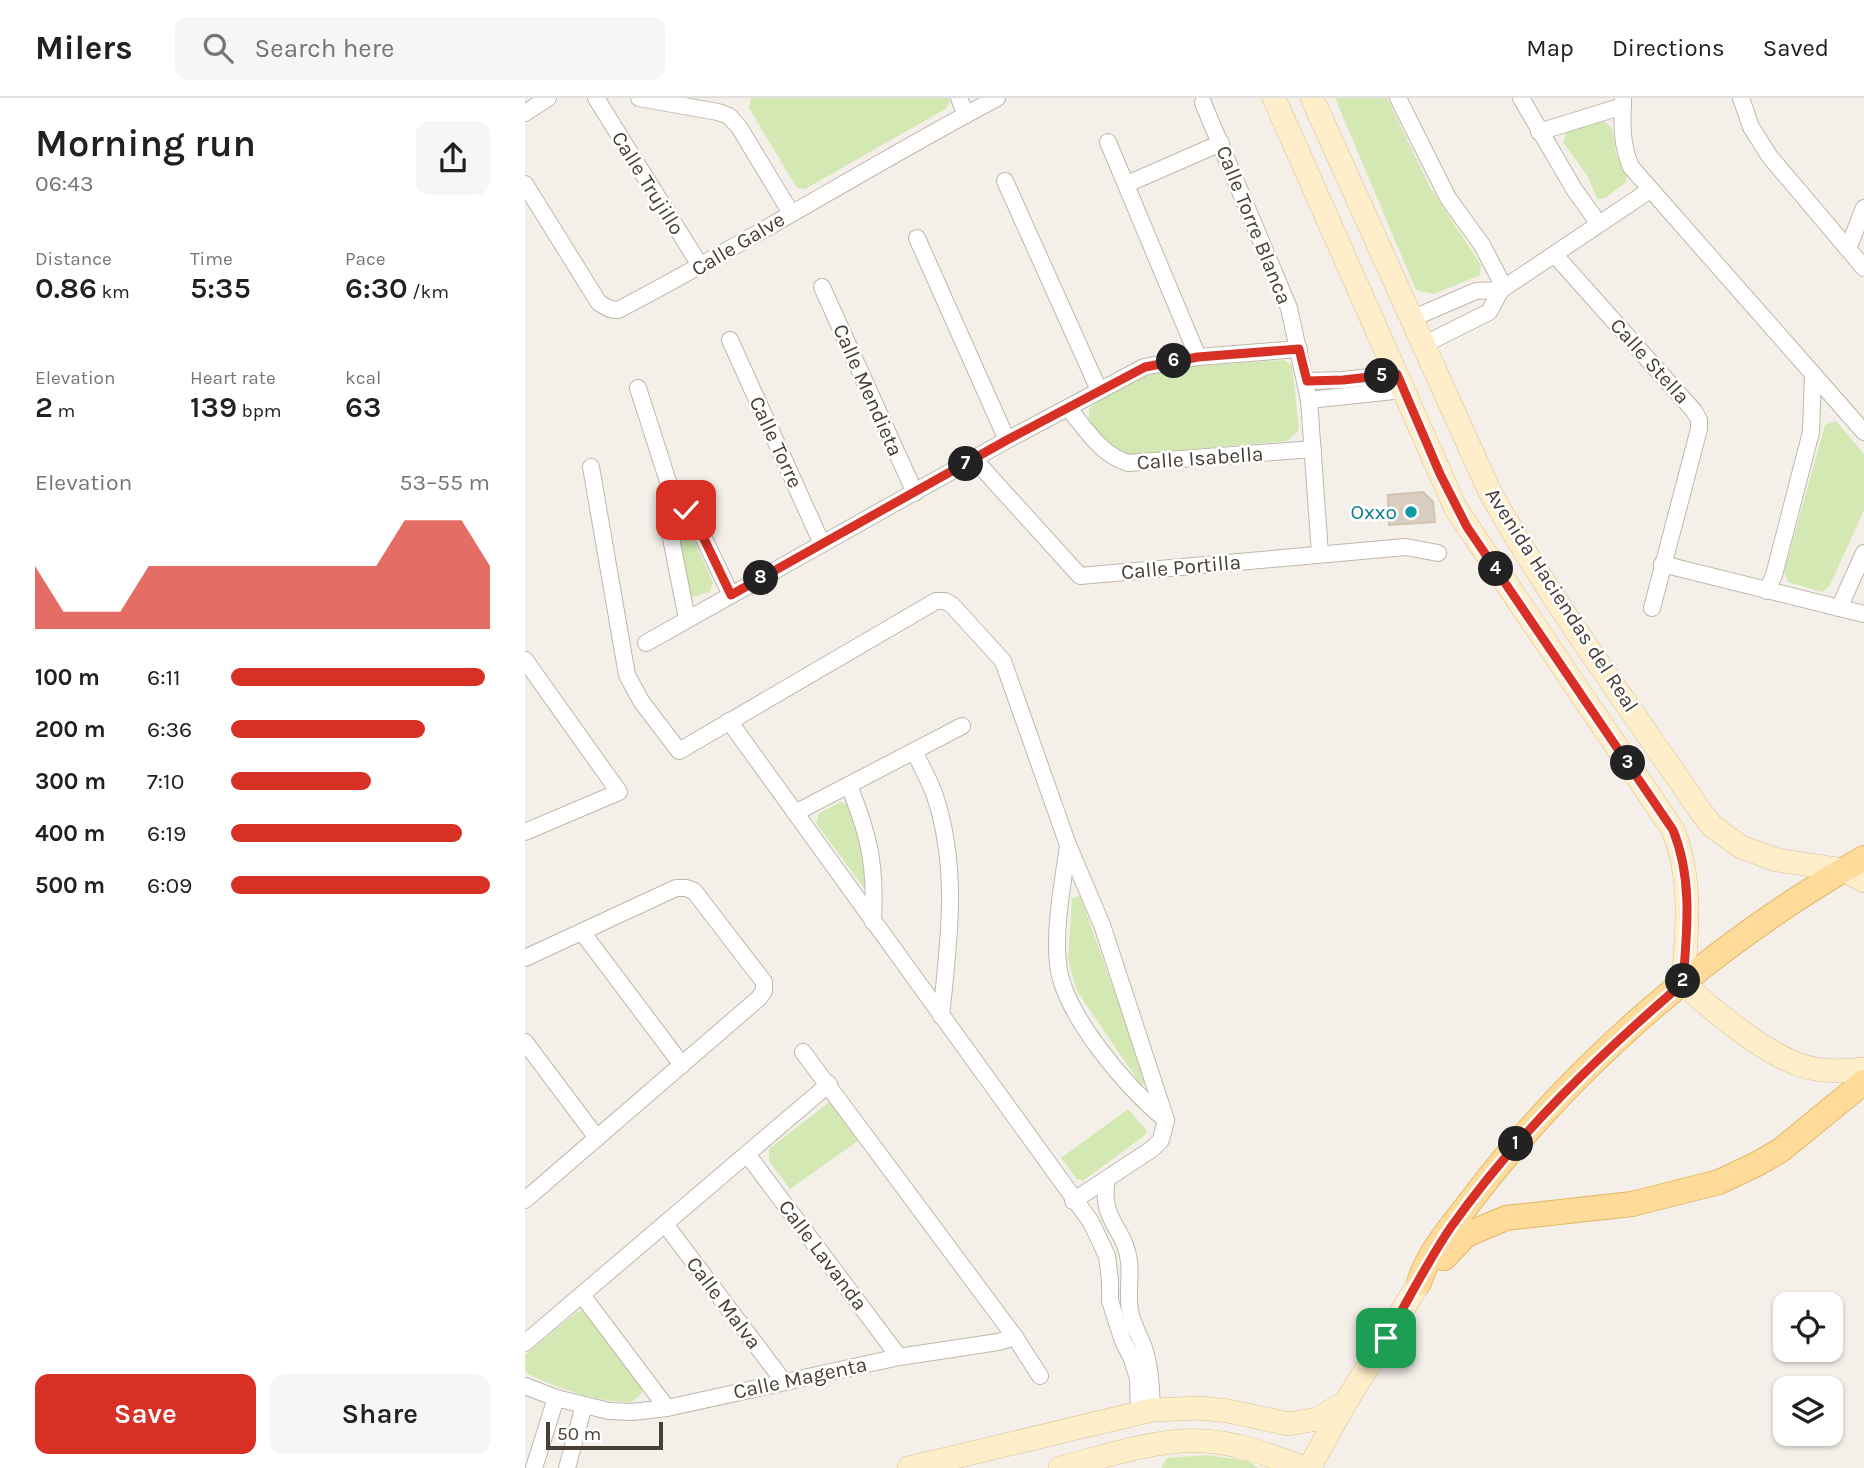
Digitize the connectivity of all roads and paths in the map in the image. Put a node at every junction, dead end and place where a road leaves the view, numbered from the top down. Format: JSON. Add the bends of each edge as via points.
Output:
{"nodes":[{"id":1,"x":548,"y":98,"type":"edge"},
{"id":2,"x":596,"y":98,"type":"edge"},
{"id":3,"x":639,"y":98,"type":"edge"},
{"id":4,"x":959,"y":98,"type":"edge"},
{"id":5,"x":997,"y":98,"type":"edge"},
{"id":6,"x":1274,"y":98,"type":"edge"},
{"id":7,"x":1313,"y":98,"type":"edge"},
{"id":8,"x":1398,"y":98,"type":"edge"},
{"id":9,"x":1521,"y":98,"type":"edge"},
{"id":10,"x":1741,"y":98,"type":"edge"},
{"id":11,"x":1623,"y":102,"type":"edge"},
{"id":12,"x":1203,"y":103,"type":"dead end"},
{"id":13,"x":525,"y":113,"type":"edge"},
{"id":14,"x":966,"y":115,"type":"junction"},
{"id":15,"x":1539,"y":132,"type":"junction"},
{"id":16,"x":1108,"y":142,"type":"dead end"},
{"id":17,"x":1221,"y":143,"type":"junction"},
{"id":18,"x":1334,"y":145,"type":"junction"},
{"id":19,"x":1303,"y":158,"type":"junction"},
{"id":20,"x":1005,"y":181,"type":"dead end"},
{"id":21,"x":525,"y":184,"type":"edge"},
{"id":22,"x":1127,"y":184,"type":"junction"},
{"id":23,"x":1650,"y":190,"type":"junction"},
{"id":24,"x":1864,"y":208,"type":"edge"},
{"id":25,"x":791,"y":213,"type":"junction"},
{"id":26,"x":1599,"y":224,"type":"junction"},
{"id":27,"x":917,"y":238,"type":"dead end"},
{"id":28,"x":1848,"y":249,"type":"junction"},
{"id":29,"x":1555,"y":255,"type":"junction"},
{"id":30,"x":701,"y":267,"type":"junction"},
{"id":31,"x":1864,"y":268,"type":"edge"},
{"id":32,"x":822,"y":287,"type":"dead end"},
{"id":33,"x":1502,"y":289,"type":"junction"},
{"id":34,"x":1453,"y":301,"type":"junction"},
{"id":35,"x":1411,"y":319,"type":"junction"},
{"id":36,"x":1464,"y":324,"type":"junction"},
{"id":37,"x":730,"y":340,"type":"dead end"},
{"id":38,"x":1423,"y":345,"type":"junction"},
{"id":39,"x":1299,"y":349,"type":"junction"},
{"id":40,"x":1198,"y":357,"type":"junction"},
{"id":41,"x":1813,"y":374,"type":"junction"},
{"id":42,"x":1307,"y":381,"type":"junction"},
{"id":43,"x":1400,"y":382,"type":"junction"},
{"id":44,"x":1365,"y":386,"type":"junction"},
{"id":45,"x":638,"y":388,"type":"dead end"},
{"id":46,"x":1099,"y":390,"type":"junction"},
{"id":47,"x":1309,"y":400,"type":"junction"},
{"id":48,"x":1068,"y":408,"type":"junction"},
{"id":49,"x":1864,"y":432,"type":"edge"},
{"id":50,"x":1007,"y":440,"type":"junction"},
{"id":51,"x":1313,"y":449,"type":"junction"},
{"id":52,"x":975,"y":459,"type":"junction"},
{"id":53,"x":591,"y":467,"type":"dead end"},
{"id":54,"x":915,"y":493,"type":"junction"},
{"id":55,"x":673,"y":497,"type":"junction"},
{"id":56,"x":822,"y":544,"type":"junction"},
{"id":57,"x":1438,"y":553,"type":"dead end"},
{"id":58,"x":1864,"y":553,"type":"edge"},
{"id":59,"x":1320,"y":554,"type":"junction"},
{"id":60,"x":1662,"y":564,"type":"junction"},
{"id":61,"x":1767,"y":591,"type":"junction"},
{"id":62,"x":731,"y":595,"type":"junction"},
{"id":63,"x":1652,"y":608,"type":"dead end"},
{"id":64,"x":1839,"y":608,"type":"junction"},
{"id":65,"x":1567,"y":614,"type":"junction"},
{"id":66,"x":1864,"y":614,"type":"edge"},
{"id":67,"x":687,"y":619,"type":"junction"},
{"id":68,"x":1539,"y":632,"type":"junction"},
{"id":69,"x":646,"y":643,"type":"dead end"},
{"id":70,"x":525,"y":660,"type":"edge"},
{"id":71,"x":729,"y":721,"type":"junction"},
{"id":72,"x":962,"y":726,"type":"dead end"},
{"id":73,"x":914,"y":751,"type":"junction"},
{"id":74,"x":849,"y":786,"type":"junction"},
{"id":75,"x":795,"y":813,"type":"junction"},
{"id":76,"x":525,"y":832,"type":"edge"},
{"id":77,"x":1068,"y":845,"type":"junction"},
{"id":78,"x":1857,"y":870,"type":"edge"},
{"id":79,"x":873,"y":922,"type":"junction"},
{"id":80,"x":582,"y":932,"type":"junction"},
{"id":81,"x":525,"y":958,"type":"edge"},
{"id":82,"x":1683,"y":983,"type":"junction"},
{"id":83,"x":941,"y":1016,"type":"junction"},
{"id":84,"x":525,"y":1042,"type":"edge"},
{"id":85,"x":803,"y":1052,"type":"dead end"},
{"id":86,"x":681,"y":1065,"type":"junction"},
{"id":87,"x":1864,"y":1069,"type":"edge"},
{"id":88,"x":1864,"y":1082,"type":"edge"},
{"id":89,"x":829,"y":1084,"type":"junction"},
{"id":90,"x":1165,"y":1120,"type":"junction"},
{"id":91,"x":597,"y":1138,"type":"junction"},
{"id":92,"x":747,"y":1154,"type":"junction"},
{"id":93,"x":1107,"y":1180,"type":"junction"},
{"id":94,"x":525,"y":1200,"type":"edge"},
{"id":95,"x":1073,"y":1201,"type":"junction"},
{"id":96,"x":665,"y":1224,"type":"junction"},
{"id":97,"x":1419,"y":1283,"type":"junction"},
{"id":98,"x":582,"y":1295,"type":"junction"},
{"id":99,"x":1015,"y":1337,"type":"junction"},
{"id":100,"x":525,"y":1343,"type":"edge"},
{"id":101,"x":899,"y":1357,"type":"junction"},
{"id":102,"x":1039,"y":1376,"type":"dead end"},
{"id":103,"x":784,"y":1382,"type":"junction"},
{"id":104,"x":525,"y":1386,"type":"edge"},
{"id":105,"x":555,"y":1398,"type":"junction"},
{"id":106,"x":1346,"y":1402,"type":"junction"},
{"id":107,"x":584,"y":1405,"type":"junction"},
{"id":108,"x":667,"y":1408,"type":"junction"},
{"id":109,"x":1146,"y":1411,"type":"junction"},
{"id":110,"x":534,"y":1468,"type":"edge"},
{"id":111,"x":567,"y":1468,"type":"edge"},
{"id":112,"x":909,"y":1468,"type":"edge"},
{"id":113,"x":1060,"y":1468,"type":"edge"},
{"id":114,"x":1306,"y":1468,"type":"edge"}],
"edges":[{"from":1,"to":13,"type":"street"},
{"from":2,"to":30,"type":"street","name":"Calle Trujillo"},
{"from":3,"to":25,"type":"street","via":[[729,116]]},
{"from":4,"to":14,"type":"street"},
{"from":5,"to":14,"type":"street","name":"Calle Galve"},
{"from":6,"to":19,"type":"main road","name":"Avenida Haciendas del Real"},
{"from":7,"to":18,"type":"main road","name":"Avenida Haciendas del Real"},
{"from":8,"to":33,"type":"street","via":[[1448,198],[1482,245]]},
{"from":9,"to":15,"type":"street"},
{"from":10,"to":28,"type":"street","via":[[1751,127],[1770,157]]},
{"from":11,"to":15,"type":"street"},
{"from":11,"to":23,"type":"street","via":[[1624,152]]},
{"from":12,"to":17,"type":"street","name":"Calle Torre Blanca"},
{"from":14,"to":25,"type":"street","name":"Calle Galve"},
{"from":15,"to":26,"type":"street"},
{"from":16,"to":22,"type":"street"},
{"from":17,"to":22,"type":"street"},
{"from":17,"to":39,"type":"street","name":"Calle Torre Blanca","via":[[1283,290]]},
{"from":18,"to":19,"type":"main road"},
{"from":18,"to":35,"type":"main road","name":"Avenida Haciendas del Real"},
{"from":19,"to":43,"type":"main road","name":"Avenida Haciendas del Real"},
{"from":20,"to":46,"type":"street"},
{"from":21,"to":30,"type":"street","name":"Calle Galve","via":[[599,303],[610,309],[618,310]]},
{"from":22,"to":40,"type":"street"},
{"from":23,"to":26,"type":"street"},
{"from":23,"to":41,"type":"street"},
{"from":24,"to":28,"type":"street"},
{"from":25,"to":30,"type":"street","name":"Calle Galve"},
{"from":26,"to":29,"type":"street"},
{"from":27,"to":50,"type":"street"},
{"from":28,"to":31,"type":"street"},
{"from":29,"to":33,"type":"street"},
{"from":29,"to":60,"type":"street","name":"Calle Stella","via":[[1699,420]]},
{"from":32,"to":54,"type":"street","name":"Calle Mendieta"},
{"from":33,"to":34,"type":"street","via":[[1476,290]]},
{"from":33,"to":36,"type":"street","via":[[1489,312]]},
{"from":34,"to":35,"type":"street"},
{"from":34,"to":36,"type":"street"},
{"from":35,"to":38,"type":"main road","name":"Avenida Haciendas del Real"},
{"from":36,"to":38,"type":"street"},
{"from":37,"to":56,"type":"street","name":"Calle Torre"},
{"from":38,"to":65,"type":"main road","name":"Avenida Haciendas del Real","via":[[1489,490]]},
{"from":39,"to":40,"type":"street"},
{"from":39,"to":42,"type":"street"},
{"from":40,"to":46,"type":"street","via":[[1155,364]]},
{"from":41,"to":49,"type":"street"},
{"from":41,"to":61,"type":"street","via":[[1811,432]]},
{"from":42,"to":44,"type":"street"},
{"from":42,"to":47,"type":"street"},
{"from":43,"to":44,"type":"street"},
{"from":43,"to":68,"type":"main road","name":"Avenida Haciendas del Real","via":[[1457,509]]},
{"from":44,"to":47,"type":"street"},
{"from":45,"to":55,"type":"street"},
{"from":46,"to":48,"type":"street"},
{"from":47,"to":51,"type":"street"},
{"from":48,"to":50,"type":"street"},
{"from":48,"to":51,"type":"street","name":"Calle Isabella","via":[[1102,449],[1128,463]]},
{"from":50,"to":52,"type":"street"},
{"from":51,"to":59,"type":"street"},
{"from":52,"to":54,"type":"street"},
{"from":52,"to":59,"type":"street","name":"Calle Portilla","via":[[1080,576]]},
{"from":53,"to":71,"type":"street","via":[[633,689],[678,751]]},
{"from":54,"to":56,"type":"street"},
{"from":55,"to":62,"type":"street","via":[[695,520]]},
{"from":55,"to":67,"type":"street","via":[[669,528]]},
{"from":56,"to":62,"type":"street"},
{"from":57,"to":59,"type":"street","name":"Calle Portilla","via":[[1406,547]]},
{"from":58,"to":64,"type":"street"},
{"from":60,"to":61,"type":"street"},
{"from":60,"to":63,"type":"street","name":"Calle Stella"},
{"from":61,"to":64,"type":"street"},
{"from":62,"to":67,"type":"street"},
{"from":64,"to":66,"type":"street"},
{"from":65,"to":68,"type":"main road"},
{"from":65,"to":78,"type":"main road","name":"Avenida Haciendas del Real","via":[[1712,826],[1741,847],[1777,860]]},
{"from":67,"to":69,"type":"street"},
{"from":68,"to":82,"type":"main road","name":"Avenida Haciendas del Real","via":[[1679,844],[1688,898]]},
{"from":70,"to":76,"type":"street","via":[[619,792]]},
{"from":71,"to":75,"type":"street"},
{"from":71,"to":77,"type":"street","via":[[936,601],[945,601],[1003,661]]},
{"from":72,"to":73,"type":"street"},
{"from":73,"to":74,"type":"street"},
{"from":73,"to":83,"type":"street","via":[[934,794],[948,850],[952,894]]},
{"from":74,"to":75,"type":"street"},
{"from":74,"to":79,"type":"street","via":[[871,851]]},
{"from":75,"to":79,"type":"street"},
{"from":77,"to":90,"type":"street","via":[[1102,925]]},
{"from":77,"to":90,"type":"street","via":[[1057,962],[1062,986],[1084,1027],[1140,1099]]},
{"from":78,"to":82,"type":"main road","via":[[1763,923]]},
{"from":79,"to":83,"type":"street"},
{"from":80,"to":81,"type":"street"},
{"from":80,"to":86,"type":"street"},
{"from":80,"to":86,"type":"street","via":[[677,888],[686,888],[694,891],[764,982],[759,998]]},
{"from":82,"to":87,"type":"main road","via":[[1742,1033],[1794,1063],[1831,1071]]},
{"from":82,"to":97,"type":"main road","via":[[1611,1045],[1506,1154],[1445,1236]]},
{"from":83,"to":95,"type":"street"},
{"from":84,"to":91,"type":"street"},
{"from":85,"to":89,"type":"street"},
{"from":86,"to":91,"type":"street"},
{"from":88,"to":97,"type":"main road","via":[[1757,1164],[1719,1181],[1632,1204],[1506,1218],[1466,1235]]},
{"from":89,"to":92,"type":"street"},
{"from":89,"to":99,"type":"street"},
{"from":90,"to":93,"type":"street","via":[[1161,1140],[1153,1149]]},
{"from":91,"to":94,"type":"street"},
{"from":92,"to":96,"type":"street"},
{"from":92,"to":101,"type":"street","name":"Calle Lavanda"},
{"from":93,"to":95,"type":"street"},
{"from":93,"to":109,"type":"street","via":[[1106,1206],[1129,1262],[1131,1314],[1150,1372]]},
{"from":95,"to":109,"type":"street","via":[[1091,1222],[1107,1256],[1110,1301]]},
{"from":96,"to":98,"type":"street"},
{"from":96,"to":103,"type":"street","name":"Calle Malva"},
{"from":97,"to":106,"type":"main road"},
{"from":98,"to":100,"type":"street"},
{"from":98,"to":108,"type":"street"},
{"from":99,"to":101,"type":"street","name":"Calle Magenta"},
{"from":99,"to":102,"type":"street"},
{"from":101,"to":103,"type":"street","name":"Calle Magenta"},
{"from":103,"to":108,"type":"street","name":"Calle Magenta"},
{"from":104,"to":105,"type":"street","name":"Calle Magenta"},
{"from":105,"to":107,"type":"street","name":"Calle Magenta"},
{"from":105,"to":110,"type":"street"},
{"from":106,"to":109,"type":"main road","via":[[1317,1419],[1289,1424],[1200,1408]]},
{"from":106,"to":114,"type":"main road"},
{"from":107,"to":108,"type":"street","name":"Calle Magenta","via":[[632,1412]]},
{"from":107,"to":111,"type":"street"},
{"from":109,"to":112,"type":"main road"},
{"from":113,"to":114,"type":"main road","via":[[1183,1441],[1245,1448]]}]}
